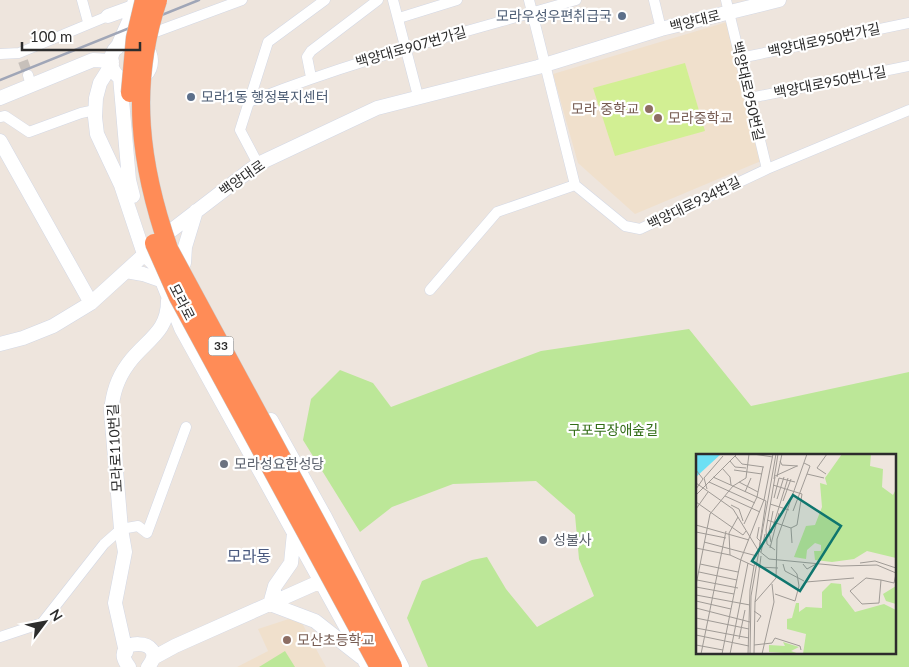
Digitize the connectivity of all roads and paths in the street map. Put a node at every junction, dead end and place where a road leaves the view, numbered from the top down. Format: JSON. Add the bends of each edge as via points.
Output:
{"nodes":[{"id":1,"x":82,"y":0,"type":"edge"},
{"id":2,"x":158,"y":0,"type":"edge"},
{"id":3,"x":242,"y":0,"type":"edge"},
{"id":4,"x":325,"y":0,"type":"edge"},
{"id":5,"x":378,"y":0,"type":"edge"},
{"id":6,"x":393,"y":0,"type":"edge"},
{"id":7,"x":457,"y":0,"type":"edge"},
{"id":8,"x":529,"y":0,"type":"edge"},
{"id":9,"x":576,"y":0,"type":"edge"},
{"id":10,"x":654,"y":0,"type":"edge"},
{"id":11,"x":779,"y":0,"type":"edge"},
{"id":12,"x":137,"y":2,"type":"edge"},
{"id":13,"x":728,"y":6,"type":"edge"},
{"id":14,"x":532,"y":13,"type":"junction"},
{"id":15,"x":108,"y":16,"type":"junction"},
{"id":16,"x":399,"y":18,"type":"junction"},
{"id":17,"x":88,"y":22,"type":"junction"},
{"id":18,"x":909,"y":23,"type":"edge"},
{"id":19,"x":127,"y":25,"type":"junction"},
{"id":20,"x":661,"y":29,"type":"junction"},
{"id":21,"x":148,"y":41,"type":"junction"},
{"id":22,"x":406,"y":46,"type":"junction"},
{"id":23,"x":0,"y":54,"type":"edge"},
{"id":24,"x":113,"y":58,"type":"junction"},
{"id":25,"x":740,"y":58,"type":"junction"},
{"id":26,"x":544,"y":65,"type":"junction"},
{"id":27,"x":909,"y":66,"type":"edge"},
{"id":28,"x":145,"y":75,"type":"junction"},
{"id":29,"x":311,"y":77,"type":"junction"},
{"id":30,"x":120,"y":78,"type":"junction"},
{"id":31,"x":418,"y":96,"type":"junction"},
{"id":32,"x":0,"y":98,"type":"edge"},
{"id":33,"x":750,"y":98,"type":"junction"},
{"id":34,"x":249,"y":102,"type":"junction"},
{"id":35,"x":95,"y":110,"type":"junction"},
{"id":36,"x":909,"y":110,"type":"edge"},
{"id":37,"x":0,"y":117,"type":"edge"},
{"id":38,"x":0,"y":141,"type":"edge"},
{"id":39,"x":258,"y":164,"type":"junction"},
{"id":40,"x":766,"y":169,"type":"junction"},
{"id":41,"x":575,"y":184,"type":"junction"},
{"id":42,"x":196,"y":211,"type":"junction"},
{"id":43,"x":168,"y":233,"type":"junction"},
{"id":44,"x":148,"y":251,"type":"junction"},
{"id":45,"x":184,"y":263,"type":"junction"},
{"id":46,"x":126,"y":271,"type":"junction"},
{"id":47,"x":165,"y":287,"type":"junction"},
{"id":48,"x":430,"y":290,"type":"dead end"},
{"id":49,"x":91,"y":303,"type":"junction"},
{"id":50,"x":163,"y":326,"type":"junction"},
{"id":51,"x":181,"y":328,"type":"junction"},
{"id":52,"x":225,"y":338,"type":"junction"},
{"id":53,"x":0,"y":344,"type":"edge"},
{"id":54,"x":201,"y":362,"type":"junction"},
{"id":55,"x":186,"y":427,"type":"dead end"},
{"id":56,"x":120,"y":529,"type":"junction"},
{"id":57,"x":294,"y":532,"type":"junction"},
{"id":58,"x":351,"y":566,"type":"junction"},
{"id":59,"x":321,"y":581,"type":"junction"},
{"id":60,"x":270,"y":604,"type":"junction"},
{"id":61,"x":0,"y":637,"type":"edge"},
{"id":62,"x":130,"y":648,"type":"junction"},
{"id":63,"x":150,"y":658,"type":"edge"},
{"id":64,"x":371,"y":664,"type":"edge"},
{"id":65,"x":129,"y":667,"type":"edge"},
{"id":66,"x":393,"y":667,"type":"edge"},
{"id":67,"x":402,"y":667,"type":"edge"}],
"edges":[{"from":1,"to":17,"type":"street"},
{"from":2,"to":21,"type":"main road","name":"모라로"},
{"from":2,"to":66,"type":"highway","name":"모라로","number":"33","bridge":true,"via":[[142,79],[140,115],[144,160],[168,250],[350,582]]},
{"from":3,"to":21,"type":"street"},
{"from":4,"to":34,"type":"street","via":[[268,42]]},
{"from":5,"to":29,"type":"street","via":[[311,51],[307,58]]},
{"from":6,"to":16,"type":"street"},
{"from":7,"to":16,"type":"street"},
{"from":8,"to":14,"type":"street"},
{"from":9,"to":14,"type":"street","name":"백양대로907번가길"},
{"from":10,"to":20,"type":"street","name":"백양대로"},
{"from":11,"to":13,"type":"main road","name":"백양대로"},
{"from":12,"to":15,"type":"main road"},
{"from":12,"to":19,"type":"main road","name":"모라로"},
{"from":12,"to":64,"type":"highway","name":"모라로","number":"33","bridge":true,"via":[[130,79],[131,157],[158,253]]},
{"from":13,"to":20,"type":"main road","name":"백양대로"},
{"from":13,"to":25,"type":"street","name":"백양대로950번길"},
{"from":14,"to":22,"type":"street","name":"백양대로907번가길"},
{"from":14,"to":26,"type":"street"},
{"from":15,"to":17,"type":"street"},
{"from":15,"to":19,"type":"main road"},
{"from":16,"to":22,"type":"street"},
{"from":17,"to":23,"type":"street","via":[[21,57]]},
{"from":18,"to":25,"type":"street","name":"백양대로950번가길"},
{"from":19,"to":24,"type":"main road","name":"모라로"},
{"from":20,"to":26,"type":"main road","name":"백양대로"},
{"from":21,"to":24,"type":"main road","via":[[132,41]]},
{"from":21,"to":28,"type":"main road","via":[[151,63]]},
{"from":22,"to":29,"type":"street","name":"백양대로907번가길"},
{"from":22,"to":31,"type":"street"},
{"from":24,"to":30,"type":"main road"},
{"from":24,"to":32,"type":"main road","via":[[93,60],[30,80]]},
{"from":24,"to":35,"type":"main road","name":"모라로","via":[[100,83]]},
{"from":25,"to":33,"type":"street","name":"백양대로950번길"},
{"from":26,"to":31,"type":"main road","name":"백양대로"},
{"from":26,"to":41,"type":"street"},
{"from":27,"to":33,"type":"street","name":"백양대로950번나길"},
{"from":28,"to":30,"type":"main road","via":[[133,81]]},
{"from":28,"to":43,"type":"main road","name":"모라로","via":[[141,101],[146,148]]},
{"from":29,"to":34,"type":"street","name":"백양대로907번가길"},
{"from":30,"to":44,"type":"main road","name":"모라로","via":[[129,180]]},
{"from":31,"to":39,"type":"main road","name":"백양대로","via":[[377,108]]},
{"from":33,"to":40,"type":"street","name":"백양대로950번길"},
{"from":34,"to":39,"type":"street","via":[[240,130]]},
{"from":35,"to":37,"type":"street","via":[[29,132],[5,116]]},
{"from":35,"to":44,"type":"main road","name":"모라로","via":[[97,134]]},
{"from":36,"to":40,"type":"street","name":"백양대로934번길"},
{"from":38,"to":49,"type":"main road"},
{"from":39,"to":42,"type":"main road","name":"백양대로"},
{"from":40,"to":41,"type":"street","name":"백양대로934번길","via":[[640,229],[625,226]]},
{"from":41,"to":48,"type":"street","via":[[497,212]]},
{"from":42,"to":43,"type":"main road","name":"백양대로"},
{"from":42,"to":45,"type":"main road","via":[[185,247]]},
{"from":43,"to":44,"type":"main road","name":"백양대로"},
{"from":43,"to":45,"type":"main road","name":"모라로"},
{"from":44,"to":46,"type":"main road","name":"백양대로"},
{"from":44,"to":47,"type":"main road","name":"모라로"},
{"from":45,"to":52,"type":"main road","name":"모라로"},
{"from":46,"to":47,"type":"main road"},
{"from":46,"to":49,"type":"main road","name":"백양대로"},
{"from":47,"to":50,"type":"main road","via":[[168,314]]},
{"from":47,"to":51,"type":"main road","name":"모라로"},
{"from":49,"to":53,"type":"main road","name":"백양대로","via":[[54,326]]},
{"from":50,"to":51,"type":"main road"},
{"from":50,"to":56,"type":"main road","name":"모라로110번길","via":[[128,363],[113,392],[111,411]]},
{"from":51,"to":54,"type":"main road","name":"모라로"},
{"from":52,"to":54,"type":"main road","via":[[224,354],[218,362],[205,365]]},
{"from":52,"to":58,"type":"main road","name":"모라로"},
{"from":54,"to":57,"type":"main road","name":"모라로"},
{"from":55,"to":56,"type":"street","via":[[147,533],[138,526]]},
{"from":56,"to":61,"type":"street","via":[[104,544],[42,623]]},
{"from":56,"to":62,"type":"main road","name":"모라로110번길","via":[[125,552],[115,603]]},
{"from":57,"to":59,"type":"main road","name":"모라로"},
{"from":57,"to":60,"type":"main road","via":[[291,563],[275,586]]},
{"from":58,"to":59,"type":"main road"},
{"from":58,"to":67,"type":"main road","name":"모라로"},
{"from":59,"to":60,"type":"main road"},
{"from":59,"to":64,"type":"main road","name":"모라로"},
{"from":60,"to":63,"type":"main road"},
{"from":60,"to":64,"type":"main road","via":[[315,621]]},
{"from":62,"to":63,"type":"main road","via":[[141,643]]},
{"from":62,"to":65,"type":"main road","name":"모라로110번길","via":[[125,660]]}]}
